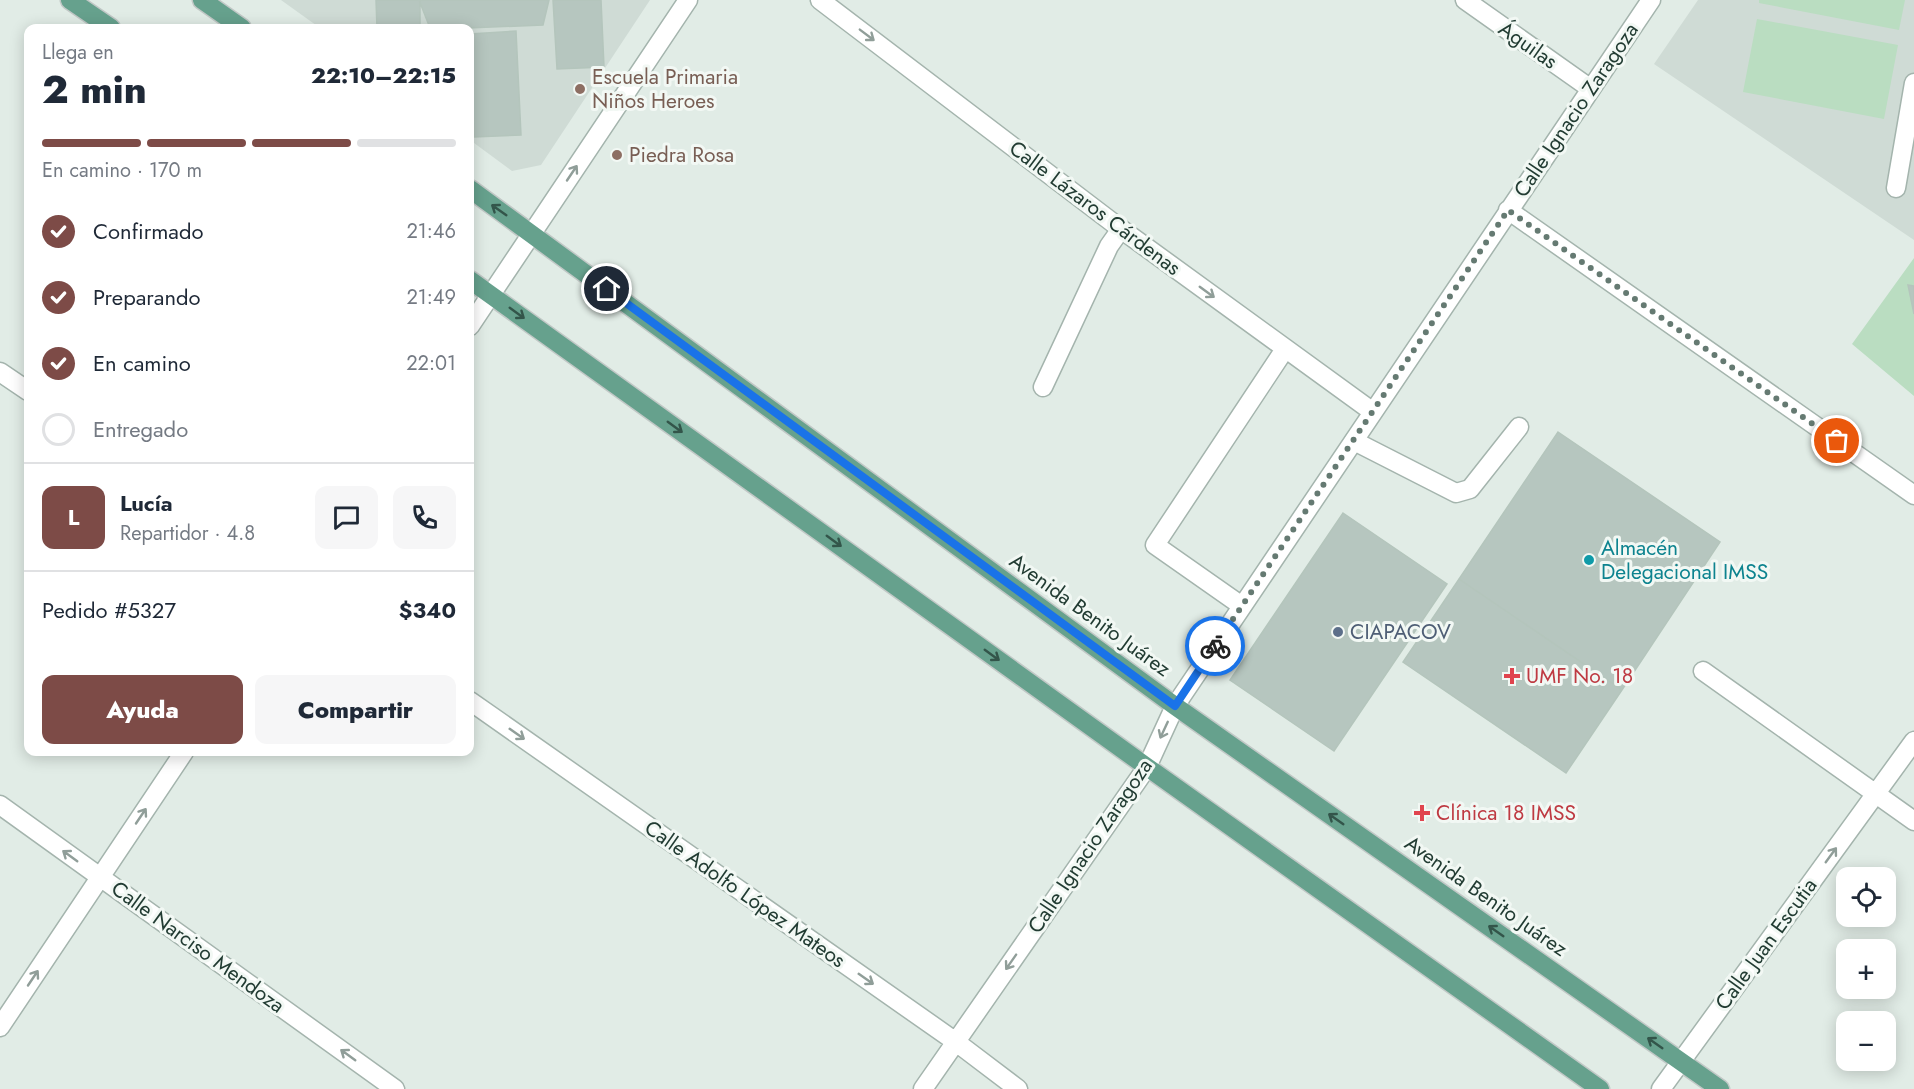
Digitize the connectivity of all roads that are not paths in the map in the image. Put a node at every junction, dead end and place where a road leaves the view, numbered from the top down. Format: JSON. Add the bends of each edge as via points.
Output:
{"nodes":[{"id":1,"x":70,"y":0,"type":"edge"},
{"id":2,"x":202,"y":0,"type":"edge"},
{"id":3,"x":688,"y":0,"type":"edge"},
{"id":4,"x":820,"y":0,"type":"edge"},
{"id":5,"x":1465,"y":0,"type":"edge"},
{"id":6,"x":1650,"y":0,"type":"edge"},
{"id":7,"x":105,"y":24,"type":"edge"},
{"id":8,"x":236,"y":24,"type":"edge"},
{"id":9,"x":1914,"y":83,"type":"edge"},
{"id":10,"x":1590,"y":89,"type":"junction"},
{"id":11,"x":1896,"y":188,"type":"dead end"},
{"id":12,"x":474,"y":192,"type":"edge"},
{"id":13,"x":1508,"y":210,"type":"junction"},
{"id":14,"x":1121,"y":229,"type":"junction"},
{"id":15,"x":532,"y":233,"type":"junction"},
{"id":16,"x":474,"y":283,"type":"edge"},
{"id":17,"x":491,"y":294,"type":"junction"},
{"id":18,"x":474,"y":320,"type":"edge"},
{"id":19,"x":1286,"y":349,"type":"junction"},
{"id":20,"x":0,"y":372,"type":"edge"},
{"id":21,"x":1043,"y":387,"type":"dead end"},
{"id":22,"x":24,"y":389,"type":"edge"},
{"id":23,"x":1373,"y":412,"type":"junction"},
{"id":24,"x":1519,"y":427,"type":"dead end"},
{"id":25,"x":1354,"y":441,"type":"junction"},
{"id":26,"x":1914,"y":495,"type":"edge"},
{"id":27,"x":1242,"y":606,"type":"junction"},
{"id":28,"x":1703,"y":671,"type":"dead end"},
{"id":29,"x":474,"y":704,"type":"edge"},
{"id":30,"x":1175,"y":706,"type":"junction"},
{"id":31,"x":1914,"y":741,"type":"edge"},
{"id":32,"x":181,"y":756,"type":"edge"},
{"id":33,"x":1147,"y":767,"type":"junction"},
{"id":34,"x":1876,"y":794,"type":"junction"},
{"id":35,"x":0,"y":805,"type":"edge"},
{"id":36,"x":1914,"y":821,"type":"edge"},
{"id":37,"x":100,"y":877,"type":"junction"},
{"id":38,"x":0,"y":1027,"type":"edge"},
{"id":39,"x":956,"y":1042,"type":"junction"},
{"id":40,"x":1681,"y":1061,"type":"junction"},
{"id":41,"x":396,"y":1089,"type":"edge"},
{"id":42,"x":923,"y":1089,"type":"edge"},
{"id":43,"x":1018,"y":1089,"type":"edge"},
{"id":44,"x":1599,"y":1089,"type":"edge"},
{"id":45,"x":1661,"y":1089,"type":"edge"},
{"id":46,"x":1720,"y":1089,"type":"edge"}],
"edges":[{"from":1,"to":7,"type":"main road"},
{"from":2,"to":8,"type":"main road"},
{"from":15,"to":3,"type":"street","one_way":true},
{"from":4,"to":14,"type":"street","name":"Calle Lázaros Cárdenas","one_way":true},
{"from":5,"to":10,"type":"street","name":"Águilas"},
{"from":6,"to":10,"type":"street","name":"Calle Ignacio Zaragoza"},
{"from":9,"to":11,"type":"street"},
{"from":10,"to":13,"type":"street","name":"Calle Ignacio Zaragoza"},
{"from":15,"to":12,"type":"main road","name":"Avenida Benito Juárez","one_way":true},
{"from":13,"to":23,"type":"street","name":"Calle Ignacio Zaragoza"},
{"from":13,"to":26,"type":"street"},
{"from":14,"to":19,"type":"street","name":"Calle Lázaros Cárdenas","one_way":true},
{"from":14,"to":21,"type":"street","via":[[1109,246]]},
{"from":15,"to":17,"type":"street"},
{"from":15,"to":30,"type":"main road","name":"Avenida Benito Juárez"},
{"from":16,"to":17,"type":"main road"},
{"from":17,"to":18,"type":"street"},
{"from":17,"to":33,"type":"main road","one_way":true},
{"from":19,"to":23,"type":"street","name":"Calle Lázaros Cárdenas"},
{"from":19,"to":27,"type":"street","via":[[1155,545]]},
{"from":20,"to":22,"type":"street"},
{"from":23,"to":25,"type":"street","name":"Calle Ignacio Zaragoza"},
{"from":24,"to":25,"type":"street","via":[[1470,489],[1456,493]]},
{"from":25,"to":27,"type":"street","name":"Calle Ignacio Zaragoza"},
{"from":27,"to":30,"type":"street","name":"Calle Ignacio Zaragoza"},
{"from":28,"to":34,"type":"street"},
{"from":29,"to":39,"type":"street","name":"Calle Adolfo López Mateos","one_way":true},
{"from":30,"to":33,"type":"street","name":"Calle Ignacio Zaragoza","one_way":true},
{"from":40,"to":30,"type":"main road","name":"Avenida Benito Juárez","one_way":true},
{"from":31,"to":34,"type":"street","name":"Calle Juan Escutia"},
{"from":37,"to":32,"type":"street","one_way":true},
{"from":33,"to":39,"type":"street","name":"Calle Ignacio Zaragoza","one_way":true},
{"from":33,"to":44,"type":"main road"},
{"from":34,"to":36,"type":"street"},
{"from":40,"to":34,"type":"street","name":"Calle Juan Escutia","one_way":true},
{"from":37,"to":35,"type":"street","name":"Calle Narciso Mendoza","one_way":true},
{"from":38,"to":37,"type":"street","one_way":true},
{"from":41,"to":37,"type":"street","name":"Calle Narciso Mendoza","one_way":true},
{"from":39,"to":42,"type":"street","name":"Calle Ignacio Zaragoza"},
{"from":39,"to":43,"type":"street","name":"Calle Adolfo López Mateos"},
{"from":40,"to":45,"type":"street","name":"Calle Juan Escutia"},
{"from":40,"to":46,"type":"main road","name":"Avenida Benito Juárez"}]}
